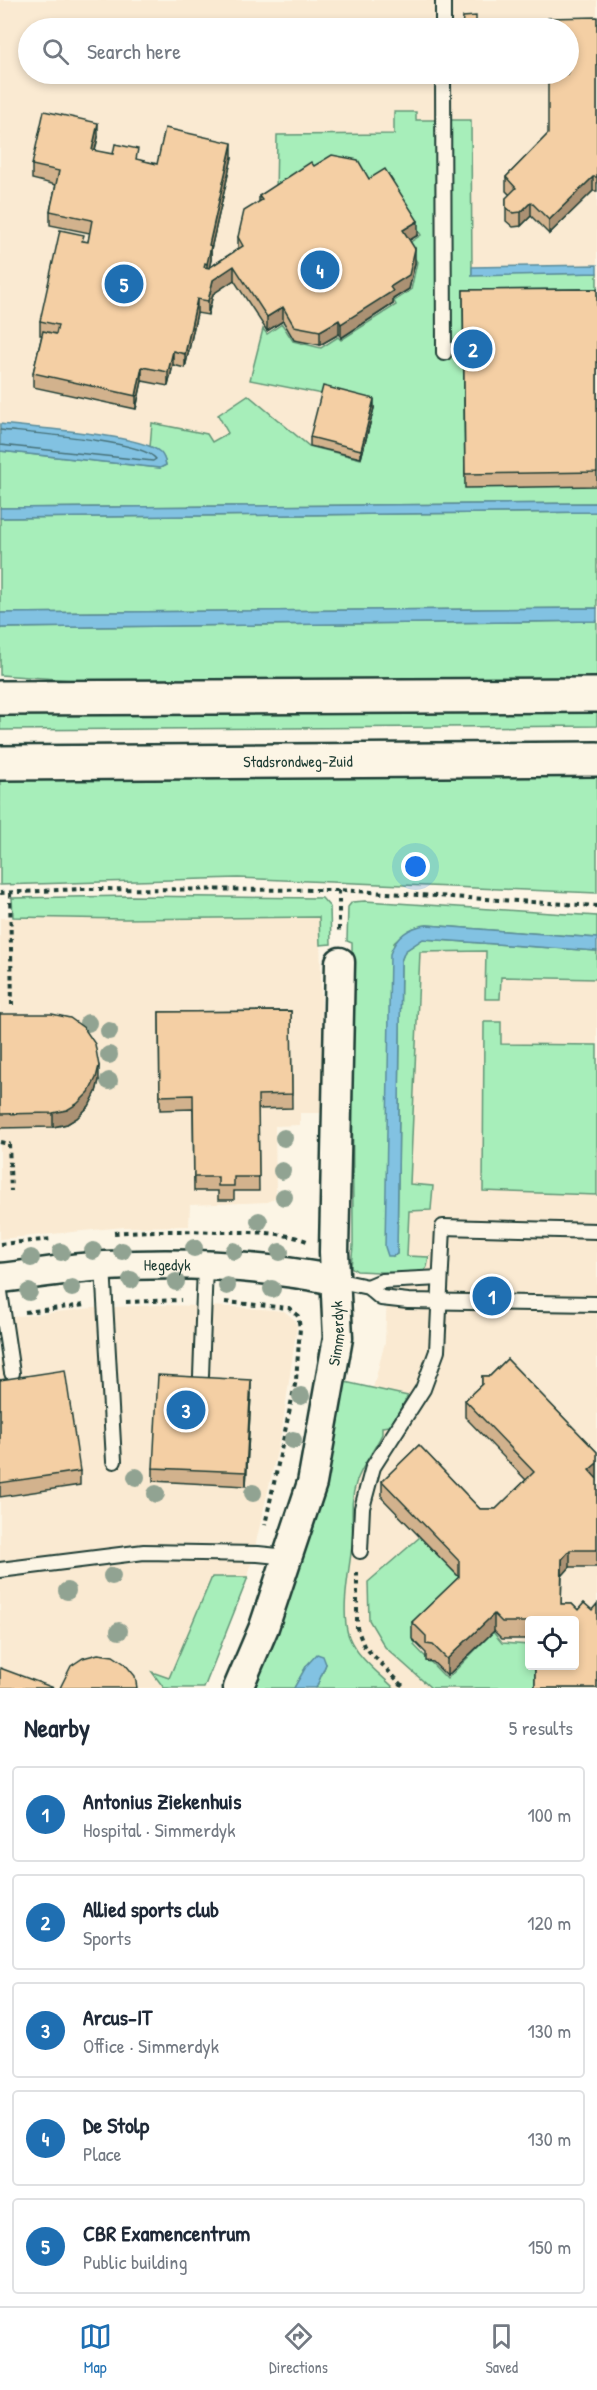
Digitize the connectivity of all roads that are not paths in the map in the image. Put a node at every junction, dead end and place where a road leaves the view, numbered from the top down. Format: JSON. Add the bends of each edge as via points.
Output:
{"nodes":[{"id":1,"x":443,"y":0,"type":"edge"},
{"id":2,"x":443,"y":18,"type":"edge"},
{"id":3,"x":443,"y":84,"type":"edge"},
{"id":4,"x":444,"y":353,"type":"dead end"},
{"id":5,"x":597,"y":695,"type":"edge"},
{"id":6,"x":0,"y":698,"type":"edge"},
{"id":7,"x":597,"y":759,"type":"edge"},
{"id":8,"x":0,"y":763,"type":"edge"},
{"id":9,"x":340,"y":962,"type":"road end"},
{"id":10,"x":597,"y":1231,"type":"edge"},
{"id":11,"x":103,"y":1266,"type":"junction"},
{"id":12,"x":205,"y":1266,"type":"junction"},
{"id":13,"x":0,"y":1278,"type":"edge"},
{"id":14,"x":440,"y":1278,"type":"junction"},
{"id":15,"x":334,"y":1280,"type":"junction"},
{"id":16,"x":368,"y":1287,"type":"junction"},
{"id":17,"x":0,"y":1292,"type":"edge"},
{"id":18,"x":439,"y":1302,"type":"junction"},
{"id":19,"x":597,"y":1304,"type":"edge"},
{"id":20,"x":12,"y":1373,"type":"dead end"},
{"id":21,"x":201,"y":1376,"type":"edge"},
{"id":22,"x":114,"y":1461,"type":"dead end"},
{"id":23,"x":360,"y":1551,"type":"road end"},
{"id":24,"x":288,"y":1557,"type":"junction"},
{"id":25,"x":0,"y":1570,"type":"edge"},
{"id":26,"x":238,"y":1688,"type":"edge"}],
"edges":[{"from":1,"to":2,"type":"lane"},
{"from":3,"to":4,"type":"lane"},
{"from":5,"to":6,"type":"main road"},
{"from":7,"to":8,"type":"main road","name":"Stadsrondweg-Zuid"},
{"from":9,"to":15,"type":"street","name":"Simmerdyk"},
{"from":10,"to":14,"type":"lane","via":[[443,1227]]},
{"from":11,"to":12,"type":"street","name":"Hegedyk"},
{"from":11,"to":13,"type":"street","name":"Hegedyk"},
{"from":11,"to":22,"type":"lane"},
{"from":12,"to":15,"type":"street","name":"Hegedyk","via":[[275,1270]]},
{"from":12,"to":21,"type":"lane"},
{"from":14,"to":16,"type":"lane","via":[[382,1281]]},
{"from":14,"to":18,"type":"lane"},
{"from":15,"to":16,"type":"lane"},
{"from":15,"to":24,"type":"street","name":"Simmerdyk","via":[[338,1338],[312,1483]]},
{"from":16,"to":18,"type":"lane","via":[[381,1298]]},
{"from":17,"to":20,"type":"lane"},
{"from":18,"to":19,"type":"lane"},
{"from":18,"to":23,"type":"lane","via":[[437,1351],[423,1389],[373,1467],[362,1508]]},
{"from":24,"to":25,"type":"lane","via":[[144,1552]]},
{"from":24,"to":26,"type":"street","name":"Simmerdyk"}]}
